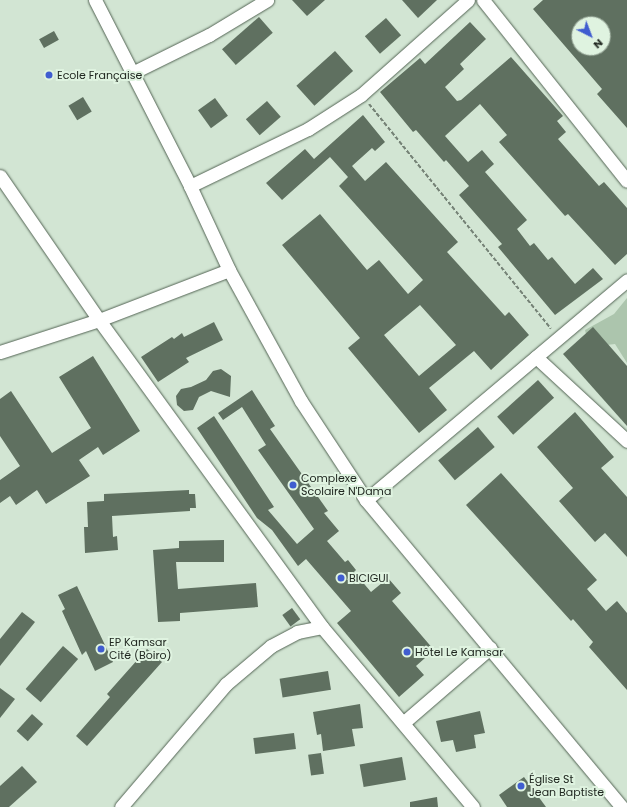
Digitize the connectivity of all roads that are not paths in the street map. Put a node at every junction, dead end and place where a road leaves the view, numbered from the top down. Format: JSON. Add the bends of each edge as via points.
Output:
{"nodes":[{"id":1,"x":94,"y":0,"type":"edge"},
{"id":2,"x":267,"y":0,"type":"edge"},
{"id":3,"x":468,"y":0,"type":"edge"},
{"id":4,"x":483,"y":0,"type":"edge"},
{"id":5,"x":132,"y":73,"type":"junction"},
{"id":6,"x":0,"y":176,"type":"edge"},
{"id":7,"x":627,"y":181,"type":"edge"},
{"id":8,"x":190,"y":186,"type":"junction"},
{"id":9,"x":229,"y":270,"type":"junction"},
{"id":10,"x":627,"y":280,"type":"edge"},
{"id":11,"x":99,"y":320,"type":"junction"},
{"id":12,"x":0,"y":352,"type":"edge"},
{"id":13,"x":536,"y":357,"type":"junction"},
{"id":14,"x":627,"y":441,"type":"edge"},
{"id":15,"x":366,"y":500,"type":"junction"},
{"id":16,"x":322,"y":627,"type":"junction"},
{"id":17,"x":490,"y":648,"type":"junction"},
{"id":18,"x":403,"y":723,"type":"junction"},
{"id":19,"x":122,"y":807,"type":"edge"},
{"id":20,"x":473,"y":807,"type":"edge"},
{"id":21,"x":622,"y":807,"type":"edge"}],
"edges":[{"from":1,"to":5,"type":"street"},
{"from":2,"to":5,"type":"street","via":[[209,34]]},
{"from":3,"to":8,"type":"street","via":[[361,95],[308,129]]},
{"from":4,"to":7,"type":"street"},
{"from":5,"to":8,"type":"street"},
{"from":6,"to":11,"type":"street"},
{"from":8,"to":9,"type":"street"},
{"from":9,"to":11,"type":"street"},
{"from":9,"to":15,"type":"street","via":[[301,401]]},
{"from":10,"to":13,"type":"street"},
{"from":11,"to":12,"type":"street"},
{"from":11,"to":16,"type":"street"},
{"from":13,"to":14,"type":"street"},
{"from":13,"to":15,"type":"street"},
{"from":15,"to":17,"type":"street"},
{"from":16,"to":18,"type":"street"},
{"from":16,"to":19,"type":"street","via":[[297,632],[271,646],[226,684]]},
{"from":17,"to":18,"type":"street"},
{"from":17,"to":21,"type":"street"},
{"from":18,"to":20,"type":"street"}]}
